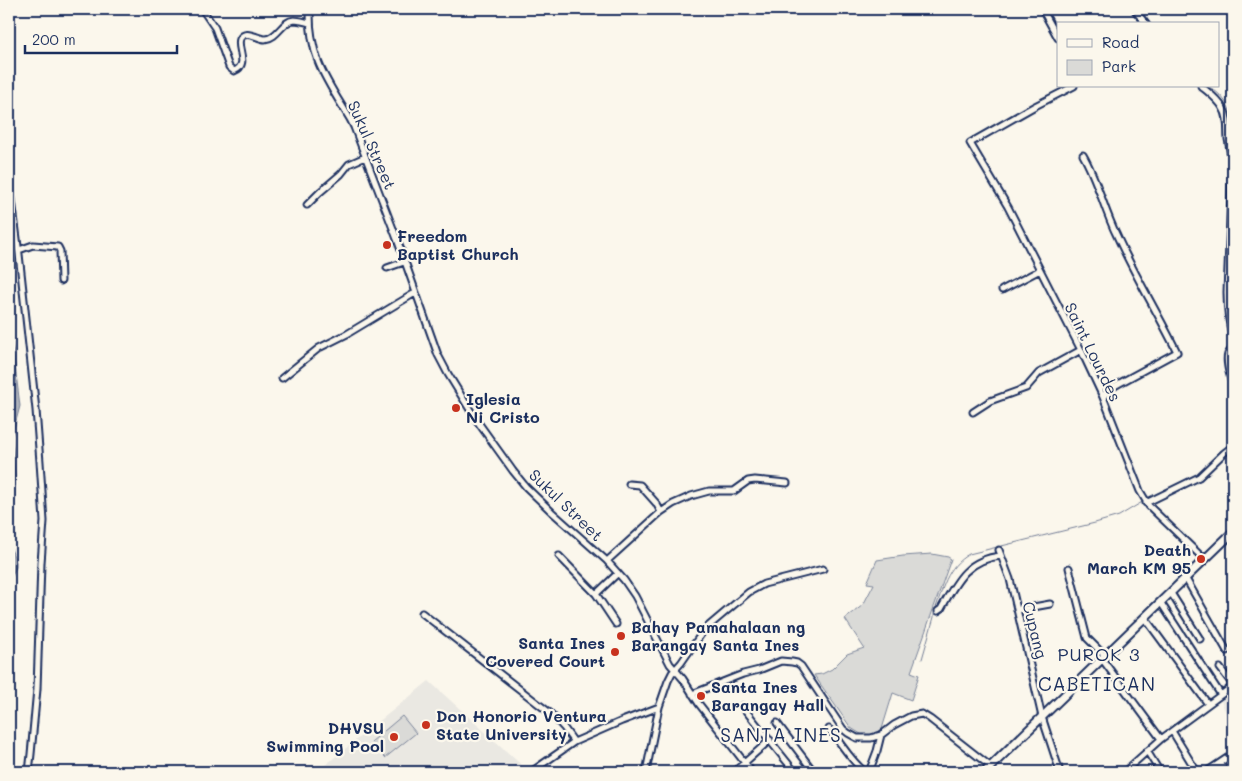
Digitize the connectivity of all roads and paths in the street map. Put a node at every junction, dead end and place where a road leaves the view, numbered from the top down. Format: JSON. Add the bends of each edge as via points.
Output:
{"nodes":[{"id":1,"x":202,"y":9,"type":"edge"},
{"id":2,"x":310,"y":9,"type":"edge"},
{"id":3,"x":1042,"y":9,"type":"edge"},
{"id":4,"x":1134,"y":9,"type":"edge"},
{"id":5,"x":1144,"y":22,"type":"edge"},
{"id":6,"x":310,"y":23,"type":"junction"},
{"id":7,"x":1057,"y":36,"type":"edge"},
{"id":8,"x":1070,"y":88,"type":"edge"},
{"id":9,"x":1203,"y":88,"type":"edge"},
{"id":10,"x":1083,"y":155,"type":"dead end"},
{"id":11,"x":365,"y":157,"type":"junction"},
{"id":12,"x":9,"y":177,"type":"edge"},
{"id":13,"x":307,"y":205,"type":"dead end"},
{"id":14,"x":19,"y":250,"type":"junction"},
{"id":15,"x":404,"y":262,"type":"junction"},
{"id":16,"x":387,"y":268,"type":"dead end"},
{"id":17,"x":1040,"y":270,"type":"junction"},
{"id":18,"x":61,"y":280,"type":"dead end"},
{"id":19,"x":1002,"y":290,"type":"dead end"},
{"id":20,"x":415,"y":293,"type":"junction"},
{"id":21,"x":1233,"y":337,"type":"edge"},
{"id":22,"x":1233,"y":347,"type":"edge"},
{"id":23,"x":1080,"y":350,"type":"junction"},
{"id":24,"x":282,"y":378,"type":"dead end"},
{"id":25,"x":1233,"y":387,"type":"edge"},
{"id":26,"x":1102,"y":397,"type":"junction"},
{"id":27,"x":973,"y":412,"type":"dead end"},
{"id":28,"x":1233,"y":446,"type":"edge"},
{"id":29,"x":788,"y":483,"type":"dead end"},
{"id":30,"x":629,"y":484,"type":"dead end"},
{"id":31,"x":1145,"y":501,"type":"junction"},
{"id":32,"x":661,"y":512,"type":"junction"},
{"id":33,"x":1233,"y":532,"type":"edge"},
{"id":34,"x":559,"y":556,"type":"dead end"},
{"id":35,"x":1204,"y":560,"type":"junction"},
{"id":36,"x":607,"y":561,"type":"junction"},
{"id":37,"x":1069,"y":568,"type":"dead end"},
{"id":38,"x":822,"y":569,"type":"dead end"},
{"id":39,"x":618,"y":573,"type":"junction"},
{"id":40,"x":1186,"y":579,"type":"junction"},
{"id":41,"x":1171,"y":593,"type":"junction"},
{"id":42,"x":596,"y":594,"type":"junction"},
{"id":43,"x":1161,"y":603,"type":"junction"},
{"id":44,"x":1050,"y":604,"type":"dead end"},
{"id":45,"x":1017,"y":610,"type":"junction"},
{"id":46,"x":938,"y":611,"type":"dead end"},
{"id":47,"x":422,"y":613,"type":"dead end"},
{"id":48,"x":1145,"y":618,"type":"junction"},
{"id":49,"x":616,"y":624,"type":"dead end"},
{"id":50,"x":1200,"y":638,"type":"dead end"},
{"id":51,"x":1227,"y":651,"type":"dead end"},
{"id":52,"x":1104,"y":658,"type":"junction"},
{"id":53,"x":1220,"y":668,"type":"dead end"},
{"id":54,"x":675,"y":670,"type":"junction"},
{"id":55,"x":1233,"y":686,"type":"edge"},
{"id":56,"x":692,"y":694,"type":"junction"},
{"id":57,"x":1221,"y":695,"type":"junction"},
{"id":58,"x":1208,"y":704,"type":"junction"},
{"id":59,"x":742,"y":706,"type":"dead end"},
{"id":60,"x":659,"y":707,"type":"junction"},
{"id":61,"x":1042,"y":717,"type":"junction"},
{"id":62,"x":777,"y":723,"type":"dead end"},
{"id":63,"x":829,"y":729,"type":"dead end"},
{"id":64,"x":1172,"y":731,"type":"junction"},
{"id":65,"x":881,"y":736,"type":"junction"},
{"id":66,"x":1161,"y":739,"type":"junction"},
{"id":67,"x":770,"y":740,"type":"junction"},
{"id":68,"x":574,"y":742,"type":"junction"},
{"id":69,"x":1147,"y":751,"type":"junction"},
{"id":70,"x":1233,"y":754,"type":"edge"},
{"id":71,"x":744,"y":762,"type":"junction"},
{"id":72,"x":990,"y":766,"type":"junction"},
{"id":73,"x":29,"y":772,"type":"edge"},
{"id":74,"x":533,"y":772,"type":"edge"},
{"id":75,"x":646,"y":772,"type":"edge"},
{"id":76,"x":734,"y":772,"type":"edge"},
{"id":77,"x":752,"y":772,"type":"edge"},
{"id":78,"x":795,"y":772,"type":"edge"},
{"id":79,"x":814,"y":772,"type":"edge"},
{"id":80,"x":865,"y":772,"type":"edge"},
{"id":81,"x":869,"y":772,"type":"edge"},
{"id":82,"x":984,"y":772,"type":"edge"},
{"id":83,"x":1060,"y":772,"type":"edge"},
{"id":84,"x":1124,"y":772,"type":"edge"},
{"id":85,"x":1160,"y":772,"type":"edge"},
{"id":86,"x":1197,"y":772,"type":"edge"},
{"id":87,"x":1206,"y":772,"type":"edge"},
{"id":88,"x":1214,"y":772,"type":"edge"},
{"id":89,"x":1225,"y":772,"type":"edge"}],
"edges":[{"from":1,"to":6,"type":"street","via":[[215,28],[229,68],[234,70],[241,65],[239,42],[243,35],[265,39],[293,20]]},
{"from":2,"to":6,"type":"street","name":"Sukul Street"},
{"from":3,"to":7,"type":"street"},
{"from":4,"to":5,"type":"street"},
{"from":6,"to":11,"type":"street","name":"Sukul Street","via":[[312,42],[323,74],[350,119]]},
{"from":8,"to":17,"type":"street","name":"Saint Lourdes","via":[[970,144],[1008,207]]},
{"from":9,"to":21,"type":"street","via":[[1226,112],[1228,126],[1232,170],[1227,308]]},
{"from":10,"to":26,"type":"street","via":[[1119,241],[1177,352],[1111,388]]},
{"from":11,"to":13,"type":"street","via":[[350,164]]},
{"from":11,"to":15,"type":"street","name":"Sukul Street"},
{"from":12,"to":14,"type":"street"},
{"from":14,"to":18,"type":"street","via":[[33,245],[58,247]]},
{"from":14,"to":73,"type":"street","via":[[44,521],[37,689]]},
{"from":15,"to":16,"type":"street"},
{"from":15,"to":20,"type":"street","name":"Sukul Street"},
{"from":17,"to":19,"type":"street"},
{"from":17,"to":23,"type":"street","name":"Saint Lourdes"},
{"from":20,"to":24,"type":"street","via":[[319,348]]},
{"from":20,"to":36,"type":"street","name":"Sukul Street","via":[[444,368],[497,449],[536,498]]},
{"from":22,"to":25,"type":"street","via":[[1227,356]]},
{"from":23,"to":26,"type":"street","name":"Saint Lourdes"},
{"from":23,"to":27,"type":"street","via":[[1039,373],[1026,388],[990,401]]},
{"from":26,"to":31,"type":"street","name":"Saint Lourdes"},
{"from":28,"to":31,"type":"street","via":[[1199,478]]},
{"from":29,"to":32,"type":"street","via":[[748,481],[734,490],[691,496]]},
{"from":30,"to":32,"type":"street","via":[[640,485]]},
{"from":31,"to":35,"type":"street","name":"Saint Lourdes"},
{"from":32,"to":36,"type":"street"},
{"from":33,"to":35,"type":"main road"},
{"from":34,"to":42,"type":"street"},
{"from":35,"to":40,"type":"main road"},
{"from":36,"to":39,"type":"street","name":"Sukul Street"},
{"from":37,"to":52,"type":"street","via":[[1087,638]]},
{"from":38,"to":54,"type":"street","via":[[764,584],[749,592],[704,630]]},
{"from":39,"to":42,"type":"street"},
{"from":39,"to":54,"type":"street","name":"Sukul Street","via":[[635,596]]},
{"from":40,"to":41,"type":"main road"},
{"from":40,"to":51,"type":"street"},
{"from":41,"to":43,"type":"main road"},
{"from":41,"to":50,"type":"street"},
{"from":42,"to":49,"type":"street"},
{"from":43,"to":48,"type":"main road"},
{"from":43,"to":57,"type":"street"},
{"from":44,"to":45,"type":"street"},
{"from":45,"to":46,"type":"street","name":"Cupang","via":[[1000,553],[970,566]]},
{"from":45,"to":61,"type":"street","name":"Cupang"},
{"from":47,"to":68,"type":"street","via":[[550,713]]},
{"from":48,"to":52,"type":"main road"},
{"from":48,"to":58,"type":"street"},
{"from":52,"to":61,"type":"main road"},
{"from":52,"to":66,"type":"street"},
{"from":53,"to":55,"type":"street"},
{"from":54,"to":56,"type":"street","name":"Sukul Street"},
{"from":54,"to":60,"type":"street"},
{"from":55,"to":57,"type":"street"},
{"from":56,"to":65,"type":"street","via":[[781,662],[797,663],[843,729],[858,738]]},
{"from":56,"to":71,"type":"street","name":"Sukul Street"},
{"from":57,"to":58,"type":"street"},
{"from":58,"to":64,"type":"street"},
{"from":59,"to":67,"type":"street"},
{"from":60,"to":68,"type":"street"},
{"from":60,"to":75,"type":"street"},
{"from":61,"to":72,"type":"main road"},
{"from":61,"to":83,"type":"street","name":"Cupang"},
{"from":62,"to":79,"type":"street"},
{"from":63,"to":80,"type":"street","via":[[849,757]]},
{"from":64,"to":66,"type":"street"},
{"from":64,"to":86,"type":"street"},
{"from":65,"to":72,"type":"street","via":[[911,716],[922,714]]},
{"from":65,"to":81,"type":"street"},
{"from":66,"to":69,"type":"street"},
{"from":67,"to":71,"type":"street"},
{"from":67,"to":78,"type":"street"},
{"from":68,"to":74,"type":"street"},
{"from":69,"to":84,"type":"street"},
{"from":69,"to":85,"type":"street"},
{"from":70,"to":87,"type":"street"},
{"from":71,"to":76,"type":"street"},
{"from":71,"to":77,"type":"street","name":"Sukul Street"},
{"from":72,"to":82,"type":"main road"},
{"from":88,"to":89,"type":"street","via":[[1222,766]]}]}
